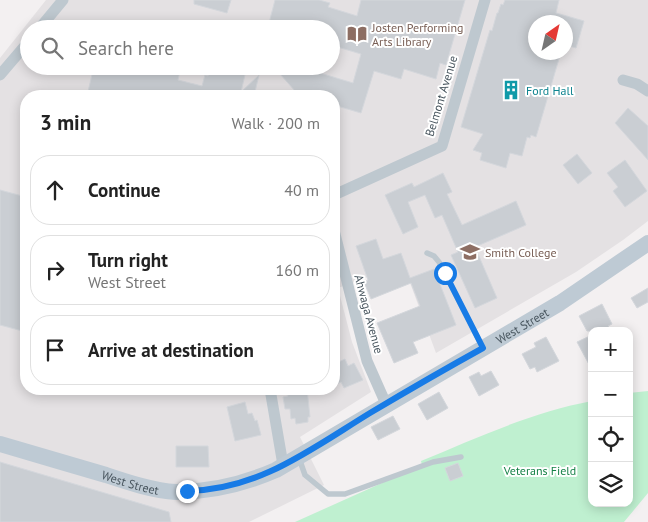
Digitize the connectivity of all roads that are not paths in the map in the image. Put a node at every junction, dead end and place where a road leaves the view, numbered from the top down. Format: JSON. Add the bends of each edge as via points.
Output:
{"nodes":[{"id":1,"x":63,"y":0,"type":"edge"},
{"id":2,"x":485,"y":0,"type":"edge"},
{"id":3,"x":46,"y":20,"type":"edge"},
{"id":4,"x":20,"y":52,"type":"edge"},
{"id":5,"x":0,"y":75,"type":"edge"},
{"id":6,"x":622,"y":80,"type":"dead end"},
{"id":7,"x":648,"y":91,"type":"edge"},
{"id":8,"x":340,"y":192,"type":"edge"},
{"id":9,"x":648,"y":243,"type":"edge"},
{"id":10,"x":427,"y":253,"type":"dead end"},
{"id":11,"x":340,"y":254,"type":"edge"},
{"id":12,"x":483,"y":348,"type":"junction"},
{"id":13,"x":271,"y":395,"type":"edge"},
{"id":14,"x":386,"y":404,"type":"junction"},
{"id":15,"x":0,"y":444,"type":"edge"},
{"id":16,"x":299,"y":456,"type":"junction"},
{"id":17,"x":461,"y":457,"type":"dead end"},
{"id":18,"x":282,"y":466,"type":"junction"}],
"edges":[{"from":1,"to":3,"type":"street"},
{"from":2,"to":8,"type":"street","name":"Belmont Avenue","via":[[442,146]]},
{"from":4,"to":5,"type":"street"},
{"from":6,"to":7,"type":"street"},
{"from":9,"to":12,"type":"main road","name":"West Street","via":[[560,303]]},
{"from":10,"to":12,"type":"lane","via":[[440,262]]},
{"from":11,"to":14,"type":"street","name":"Ahwaga Avenue","via":[[367,362]]},
{"from":12,"to":14,"type":"main road","name":"West Street"},
{"from":13,"to":18,"type":"street"},
{"from":14,"to":16,"type":"main road","name":"West Street"},
{"from":15,"to":18,"type":"main road","name":"West Street","via":[[124,481],[175,492],[232,486]]},
{"from":16,"to":17,"type":"lane","via":[[305,475],[328,494],[345,494],[433,462]]},
{"from":16,"to":18,"type":"main road","name":"West Street"}]}
